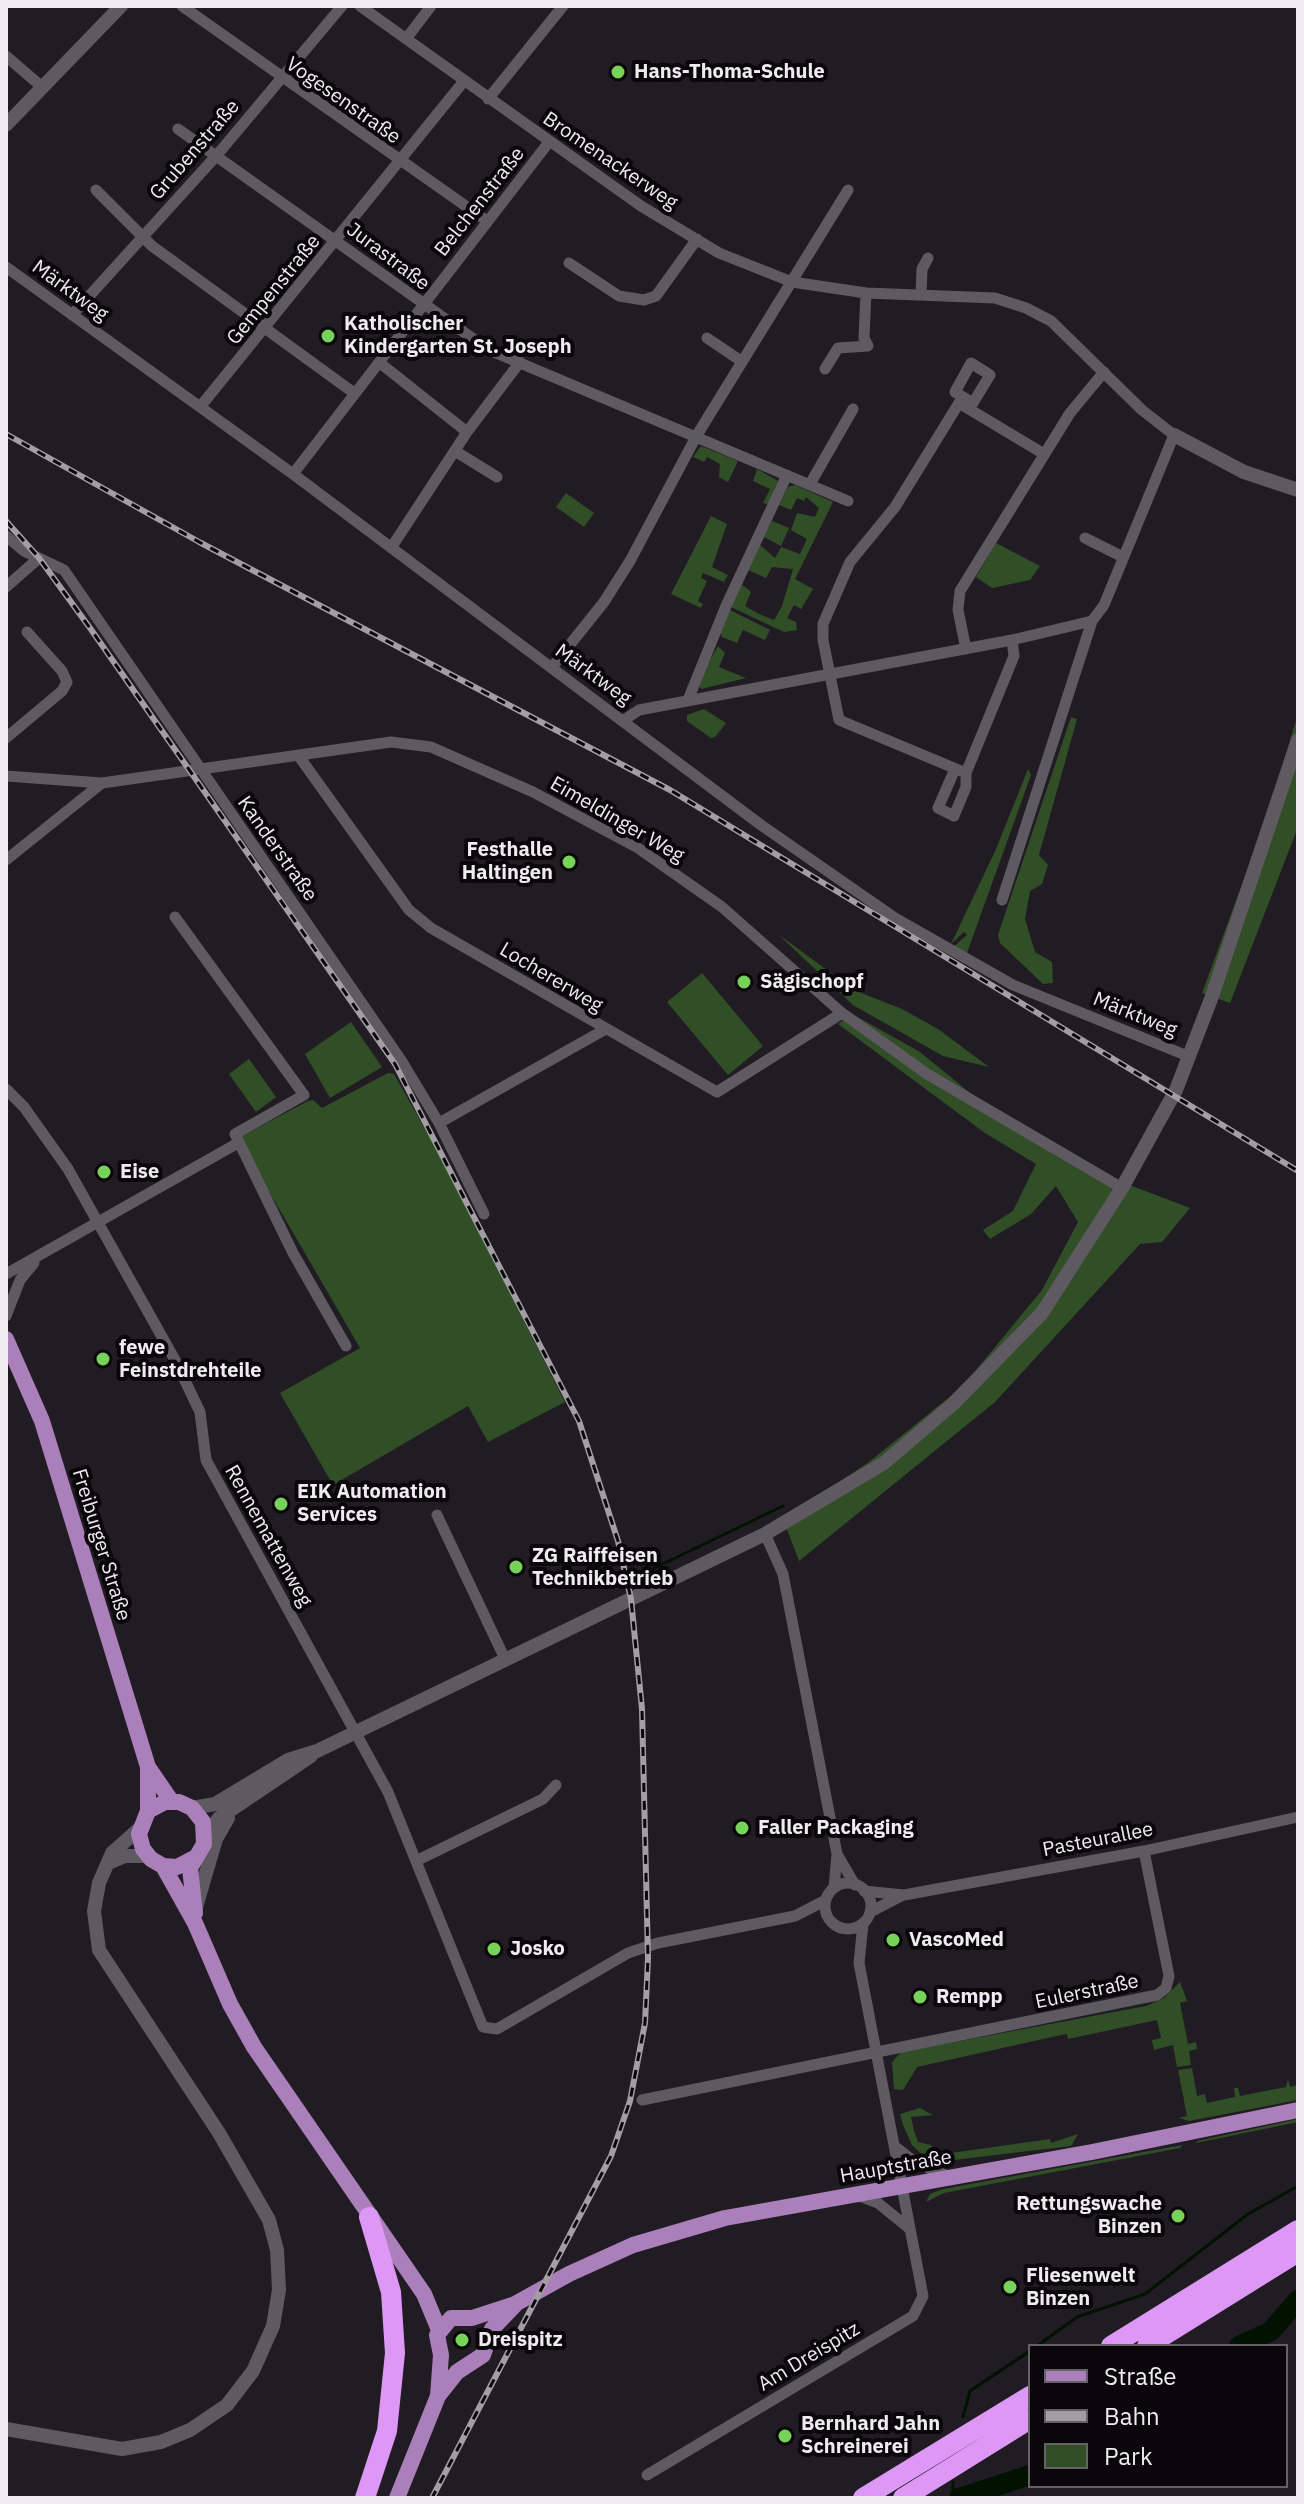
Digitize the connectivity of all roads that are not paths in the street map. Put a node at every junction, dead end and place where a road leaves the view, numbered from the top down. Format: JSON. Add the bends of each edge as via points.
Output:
{"nodes":[{"id":1,"x":121,"y":6,"type":"edge"},
{"id":2,"x":182,"y":6,"type":"edge"},
{"id":3,"x":342,"y":6,"type":"edge"},
{"id":4,"x":360,"y":6,"type":"edge"},
{"id":5,"x":431,"y":6,"type":"edge"},
{"id":6,"x":563,"y":6,"type":"edge"},
{"id":7,"x":406,"y":39,"type":"junction"},
{"id":8,"x":6,"y":56,"type":"edge"},
{"id":9,"x":281,"y":79,"type":"junction"},
{"id":10,"x":464,"y":81,"type":"junction"},
{"id":11,"x":42,"y":87,"type":"junction"},
{"id":12,"x":488,"y":99,"type":"junction"},
{"id":13,"x":7,"y":122,"type":"edge"},
{"id":14,"x":178,"y":129,"type":"dead end"},
{"id":15,"x":549,"y":142,"type":"junction"},
{"id":16,"x":217,"y":155,"type":"junction"},
{"id":17,"x":400,"y":164,"type":"junction"},
{"id":18,"x":96,"y":190,"type":"dead end"},
{"id":19,"x":848,"y":190,"type":"dead end"},
{"id":20,"x":487,"y":221,"type":"junction"},
{"id":21,"x":144,"y":234,"type":"junction"},
{"id":22,"x":697,"y":239,"type":"junction"},
{"id":23,"x":336,"y":241,"type":"junction"},
{"id":24,"x":928,"y":258,"type":"dead end"},
{"id":25,"x":569,"y":263,"type":"dead end"},
{"id":26,"x":6,"y":267,"type":"edge"},
{"id":27,"x":792,"y":282,"type":"junction"},
{"id":28,"x":866,"y":293,"type":"junction"},
{"id":29,"x":921,"y":295,"type":"junction"},
{"id":30,"x":423,"y":305,"type":"junction"},
{"id":31,"x":72,"y":315,"type":"junction"},
{"id":32,"x":265,"y":330,"type":"junction"},
{"id":33,"x":707,"y":338,"type":"dead end"},
{"id":34,"x":741,"y":361,"type":"junction"},
{"id":35,"x":520,"y":362,"type":"junction"},
{"id":36,"x":380,"y":363,"type":"junction"},
{"id":37,"x":825,"y":369,"type":"dead end"},
{"id":38,"x":1104,"y":372,"type":"junction"},
{"id":39,"x":354,"y":393,"type":"junction"},
{"id":40,"x":200,"y":407,"type":"junction"},
{"id":41,"x":853,"y":409,"type":"dead end"},
{"id":42,"x":467,"y":432,"type":"junction"},
{"id":43,"x":697,"y":435,"type":"junction"},
{"id":44,"x":1174,"y":435,"type":"junction"},
{"id":45,"x":455,"y":451,"type":"junction"},
{"id":46,"x":1044,"y":454,"type":"junction"},
{"id":47,"x":293,"y":474,"type":"junction"},
{"id":48,"x":787,"y":475,"type":"junction"},
{"id":49,"x":497,"y":477,"type":"dead end"},
{"id":50,"x":810,"y":484,"type":"junction"},
{"id":51,"x":1298,"y":490,"type":"edge"},
{"id":52,"x":848,"y":501,"type":"dead end"},
{"id":53,"x":6,"y":536,"type":"edge"},
{"id":54,"x":1085,"y":538,"type":"dead end"},
{"id":55,"x":391,"y":548,"type":"junction"},
{"id":56,"x":1123,"y":557,"type":"junction"},
{"id":57,"x":39,"y":558,"type":"junction"},
{"id":58,"x":6,"y":587,"type":"edge"},
{"id":59,"x":1092,"y":621,"type":"junction"},
{"id":60,"x":27,"y":632,"type":"dead end"},
{"id":61,"x":1012,"y":640,"type":"junction"},
{"id":62,"x":966,"y":649,"type":"junction"},
{"id":63,"x":552,"y":667,"type":"junction"},
{"id":64,"x":830,"y":675,"type":"junction"},
{"id":65,"x":688,"y":700,"type":"junction"},
{"id":66,"x":624,"y":720,"type":"junction"},
{"id":67,"x":6,"y":738,"type":"edge"},
{"id":68,"x":1298,"y":740,"type":"edge"},
{"id":69,"x":298,"y":755,"type":"junction"},
{"id":70,"x":201,"y":770,"type":"junction"},
{"id":71,"x":6,"y":776,"type":"edge"},
{"id":72,"x":102,"y":783,"type":"junction"},
{"id":73,"x":6,"y":860,"type":"edge"},
{"id":74,"x":1002,"y":900,"type":"dead end"},
{"id":75,"x":175,"y":917,"type":"dead end"},
{"id":76,"x":842,"y":1013,"type":"junction"},
{"id":77,"x":604,"y":1030,"type":"junction"},
{"id":78,"x":1190,"y":1057,"type":"junction"},
{"id":79,"x":6,"y":1089,"type":"edge"},
{"id":80,"x":439,"y":1123,"type":"junction"},
{"id":81,"x":238,"y":1143,"type":"junction"},
{"id":82,"x":1122,"y":1188,"type":"junction"},
{"id":83,"x":484,"y":1214,"type":"dead end"},
{"id":84,"x":98,"y":1225,"type":"junction"},
{"id":85,"x":37,"y":1260,"type":"junction"},
{"id":86,"x":6,"y":1274,"type":"edge"},
{"id":87,"x":20,"y":1280,"type":"junction"},
{"id":88,"x":6,"y":1288,"type":"edge"},
{"id":89,"x":6,"y":1316,"type":"edge"},
{"id":90,"x":6,"y":1339,"type":"edge"},
{"id":91,"x":346,"y":1346,"type":"dead end"},
{"id":92,"x":437,"y":1515,"type":"dead end"},
{"id":93,"x":765,"y":1534,"type":"junction"},
{"id":94,"x":505,"y":1659,"type":"junction"},
{"id":95,"x":356,"y":1731,"type":"junction"},
{"id":96,"x":317,"y":1751,"type":"junction"},
{"id":97,"x":148,"y":1767,"type":"junction"},
{"id":98,"x":556,"y":1785,"type":"dead end"},
{"id":99,"x":172,"y":1802,"type":"junction"},
{"id":100,"x":192,"y":1808,"type":"junction"},
{"id":101,"x":148,"y":1811,"type":"junction"},
{"id":102,"x":233,"y":1811,"type":"junction"},
{"id":103,"x":1298,"y":1817,"type":"edge"},
{"id":104,"x":140,"y":1828,"type":"junction"},
{"id":105,"x":205,"y":1837,"type":"junction"},
{"id":106,"x":1144,"y":1851,"type":"junction"},
{"id":107,"x":837,"y":1854,"type":"junction"},
{"id":108,"x":147,"y":1856,"type":"junction"},
{"id":109,"x":196,"y":1857,"type":"junction"},
{"id":110,"x":418,"y":1860,"type":"junction"},
{"id":111,"x":108,"y":1863,"type":"junction"},
{"id":112,"x":163,"y":1866,"type":"junction"},
{"id":113,"x":834,"y":1888,"type":"junction"},
{"id":114,"x":860,"y":1888,"type":"junction"},
{"id":115,"x":904,"y":1895,"type":"junction"},
{"id":116,"x":826,"y":1900,"type":"junction"},
{"id":117,"x":870,"y":1912,"type":"junction"},
{"id":118,"x":795,"y":1916,"type":"junction"},
{"id":119,"x":195,"y":1917,"type":"junction"},
{"id":120,"x":863,"y":1924,"type":"junction"},
{"id":121,"x":836,"y":1925,"type":"junction"},
{"id":122,"x":859,"y":1963,"type":"junction"},
{"id":123,"x":875,"y":2053,"type":"junction"},
{"id":124,"x":642,"y":2100,"type":"dead end"},
{"id":125,"x":1298,"y":2110,"type":"edge"},
{"id":126,"x":896,"y":2148,"type":"junction"},
{"id":127,"x":951,"y":2178,"type":"junction"},
{"id":128,"x":904,"y":2186,"type":"junction"},
{"id":129,"x":856,"y":2194,"type":"junction"},
{"id":130,"x":369,"y":2217,"type":"junction"},
{"id":131,"x":910,"y":2229,"type":"junction"},
{"id":132,"x":1298,"y":2230,"type":"edge"},
{"id":133,"x":1298,"y":2252,"type":"edge"},
{"id":134,"x":424,"y":2294,"type":"junction"},
{"id":135,"x":515,"y":2304,"type":"junction"},
{"id":136,"x":464,"y":2317,"type":"junction"},
{"id":137,"x":439,"y":2330,"type":"junction"},
{"id":138,"x":487,"y":2340,"type":"junction"},
{"id":139,"x":1114,"y":2344,"type":"edge"},
{"id":140,"x":1150,"y":2344,"type":"edge"},
{"id":141,"x":441,"y":2355,"type":"junction"},
{"id":142,"x":465,"y":2365,"type":"junction"},
{"id":143,"x":438,"y":2396,"type":"junction"},
{"id":144,"x":1028,"y":2397,"type":"edge"},
{"id":145,"x":1028,"y":2420,"type":"edge"},
{"id":146,"x":6,"y":2429,"type":"edge"},
{"id":147,"x":647,"y":2475,"type":"dead end"},
{"id":148,"x":365,"y":2498,"type":"edge"},
{"id":149,"x":397,"y":2498,"type":"edge"},
{"id":150,"x":863,"y":2498,"type":"edge"},
{"id":151,"x":903,"y":2498,"type":"edge"}],
"edges":[{"from":1,"to":11,"type":"street"},
{"from":2,"to":9,"type":"street","name":"Vogesenstraße"},
{"from":3,"to":9,"type":"street","name":"Grubenstraße"},
{"from":4,"to":7,"type":"street","name":"Bromenackerweg"},
{"from":5,"to":7,"type":"street"},
{"from":6,"to":12,"type":"street"},
{"from":7,"to":10,"type":"street","name":"Bromenackerweg"},
{"from":8,"to":11,"type":"street"},
{"from":9,"to":16,"type":"street","name":"Grubenstraße"},
{"from":9,"to":17,"type":"street","name":"Vogesenstraße"},
{"from":10,"to":12,"type":"street","name":"Bromenackerweg"},
{"from":10,"to":17,"type":"street","name":"Gempenstraße"},
{"from":11,"to":13,"type":"street"},
{"from":12,"to":15,"type":"street","name":"Bromenackerweg"},
{"from":14,"to":16,"type":"street","name":"Jurastraße"},
{"from":15,"to":20,"type":"street","name":"Belchenstraße"},
{"from":15,"to":22,"type":"street","name":"Bromenackerweg"},
{"from":16,"to":21,"type":"street","name":"Grubenstraße"},
{"from":16,"to":23,"type":"street","name":"Jurastraße"},
{"from":17,"to":20,"type":"street","name":"Vogesenstraße"},
{"from":17,"to":23,"type":"street","name":"Gempenstraße"},
{"from":18,"to":21,"type":"street"},
{"from":19,"to":27,"type":"street"},
{"from":20,"to":30,"type":"street","name":"Belchenstraße"},
{"from":21,"to":31,"type":"street","name":"Grubenstraße"},
{"from":21,"to":32,"type":"street","via":[[152,246]]},
{"from":22,"to":25,"type":"street","via":[[656,296],[644,300],[619,296]]},
{"from":22,"to":27,"type":"street","name":"Bromenackerweg"},
{"from":23,"to":30,"type":"street","name":"Jurastraße"},
{"from":23,"to":32,"type":"street","name":"Gempenstraße"},
{"from":24,"to":29,"type":"street"},
{"from":26,"to":31,"type":"street","name":"Märktweg"},
{"from":27,"to":28,"type":"street","name":"Bromenackerweg"},
{"from":27,"to":34,"type":"street"},
{"from":28,"to":29,"type":"street","name":"Bromenackerweg"},
{"from":28,"to":37,"type":"street","via":[[868,346],[838,348]]},
{"from":29,"to":38,"type":"street","name":"Bromenackerweg","via":[[995,298],[1026,308],[1051,321]]},
{"from":30,"to":35,"type":"street","name":"Jurastraße","via":[[489,350]]},
{"from":30,"to":36,"type":"street","name":"Belchenstraße"},
{"from":31,"to":40,"type":"street","name":"Märktweg"},
{"from":32,"to":39,"type":"street"},
{"from":32,"to":40,"type":"street","name":"Gempenstraße"},
{"from":33,"to":34,"type":"street"},
{"from":34,"to":43,"type":"street"},
{"from":35,"to":42,"type":"street"},
{"from":35,"to":43,"type":"street","name":"Jurastraße"},
{"from":36,"to":39,"type":"street","name":"Belchenstraße"},
{"from":36,"to":42,"type":"street"},
{"from":38,"to":44,"type":"street","name":"Bromenackerweg"},
{"from":38,"to":46,"type":"street"},
{"from":39,"to":47,"type":"street","name":"Belchenstraße"},
{"from":40,"to":47,"type":"street","name":"Märktweg"},
{"from":41,"to":50,"type":"street"},
{"from":42,"to":45,"type":"street"},
{"from":43,"to":48,"type":"street","name":"Jurastraße"},
{"from":43,"to":63,"type":"street","via":[[630,561]]},
{"from":44,"to":51,"type":"street","via":[[1244,472]]},
{"from":44,"to":56,"type":"street"},
{"from":45,"to":49,"type":"street"},
{"from":45,"to":55,"type":"street"},
{"from":46,"to":62,"type":"street","via":[[960,591]]},
{"from":46,"to":64,"type":"street","via":[[961,400],[895,507],[850,562],[822,627]]},
{"from":47,"to":55,"type":"street","name":"Märktweg"},
{"from":48,"to":50,"type":"street","name":"Jurastraße"},
{"from":48,"to":65,"type":"street"},
{"from":50,"to":52,"type":"street","name":"Jurastraße"},
{"from":53,"to":57,"type":"street","name":"Kanderstraße"},
{"from":54,"to":56,"type":"street"},
{"from":55,"to":63,"type":"street","name":"Märktweg"},
{"from":56,"to":59,"type":"street"},
{"from":57,"to":58,"type":"street"},
{"from":57,"to":70,"type":"street","name":"Kanderstraße","via":[[64,570]]},
{"from":59,"to":61,"type":"street"},
{"from":59,"to":74,"type":"street"},
{"from":60,"to":67,"type":"street","via":[[67,682]]},
{"from":61,"to":62,"type":"street"},
{"from":61,"to":64,"type":"street","via":[[1014,656],[961,771],[839,720]]},
{"from":62,"to":64,"type":"street"},
{"from":63,"to":66,"type":"street","name":"Märktweg"},
{"from":64,"to":65,"type":"street"},
{"from":65,"to":66,"type":"street","via":[[639,710]]},
{"from":66,"to":78,"type":"street","name":"Märktweg","via":[[761,825],[933,941],[1013,985]]},
{"from":68,"to":78,"type":"street"},
{"from":69,"to":70,"type":"street","name":"Eimeldinger Weg"},
{"from":69,"to":76,"type":"street","name":"Eimeldinger Weg","via":[[391,742],[431,747],[533,792],[638,848],[697,889]]},
{"from":69,"to":77,"type":"street","name":"Lochererweg","via":[[409,910]]},
{"from":70,"to":72,"type":"street","name":"Eimeldinger Weg"},
{"from":70,"to":80,"type":"street","name":"Kanderstraße"},
{"from":71,"to":72,"type":"street","name":"Eimeldinger Weg"},
{"from":72,"to":73,"type":"street"},
{"from":75,"to":81,"type":"street","via":[[304,1095],[235,1134]]},
{"from":76,"to":77,"type":"street","name":"Lochererweg","via":[[717,1092]]},
{"from":76,"to":82,"type":"street","name":"Eimeldinger Weg","via":[[970,1102]]},
{"from":77,"to":80,"type":"street"},
{"from":78,"to":82,"type":"street"},
{"from":79,"to":84,"type":"street","name":"Rennemattenweg","via":[[68,1169]]},
{"from":80,"to":83,"type":"street","name":"Kanderstraße"},
{"from":81,"to":84,"type":"street"},
{"from":81,"to":91,"type":"street"},
{"from":82,"to":93,"type":"street","via":[[1042,1313],[953,1404],[884,1463]]},
{"from":84,"to":85,"type":"street"},
{"from":84,"to":95,"type":"street","name":"Rennemattenweg","via":[[200,1412],[206,1460]]},
{"from":85,"to":86,"type":"street"},
{"from":85,"to":87,"type":"street"},
{"from":87,"to":88,"type":"street"},
{"from":87,"to":89,"type":"street"},
{"from":90,"to":97,"type":"main road","name":"Freiburger Straße","via":[[42,1421]]},
{"from":92,"to":94,"type":"street"},
{"from":93,"to":94,"type":"street"},
{"from":93,"to":107,"type":"street","via":[[783,1574]]},
{"from":94,"to":95,"type":"street"},
{"from":95,"to":96,"type":"street"},
{"from":95,"to":110,"type":"street","name":"Rennemattenweg"},
{"from":96,"to":100,"type":"street","via":[[288,1760],[215,1804]]},
{"from":96,"to":102,"type":"street"},
{"from":97,"to":99,"type":"main road","name":"Freiburger Straße"},
{"from":97,"to":101,"type":"main road","name":"Freiburger Straße"},
{"from":98,"to":110,"type":"street","via":[[543,1799]]},
{"from":99,"to":100,"type":"main road"},
{"from":99,"to":101,"type":"main road"},
{"from":100,"to":105,"type":"main road","via":[[203,1822]]},
{"from":101,"to":104,"type":"main road"},
{"from":102,"to":105,"type":"street","via":[[210,1826]]},
{"from":102,"to":119,"type":"street","via":[[216,1839]]},
{"from":103,"to":106,"type":"street","name":"Pasteurallee"},
{"from":104,"to":108,"type":"main road"},
{"from":104,"to":111,"type":"street"},
{"from":105,"to":109,"type":"main road"},
{"from":106,"to":115,"type":"street","name":"Pasteurallee"},
{"from":106,"to":123,"type":"street","name":"Eulerstraße","via":[[1167,1965],[1166,1987],[1144,2000]]},
{"from":107,"to":113,"type":"street"},
{"from":107,"to":114,"type":"street"},
{"from":108,"to":111,"type":"street"},
{"from":108,"to":112,"type":"main road"},
{"from":109,"to":112,"type":"main road","via":[[182,1866]]},
{"from":109,"to":119,"type":"main road","via":[[190,1868]]},
{"from":110,"to":118,"type":"street","name":"Rennemattenweg","via":[[483,2027],[489,2030],[628,1953]]},
{"from":111,"to":146,"type":"street","via":[[94,1911],[99,1950],[219,2133],[269,2220],[278,2263],[273,2326],[253,2371],[227,2405],[161,2442],[122,2449]]},
{"from":112,"to":119,"type":"main road"},
{"from":113,"to":114,"type":"street"},
{"from":113,"to":116,"type":"street"},
{"from":114,"to":115,"type":"street","name":"Pasteurallee"},
{"from":114,"to":117,"type":"street"},
{"from":115,"to":117,"type":"street","name":"Pasteurallee"},
{"from":116,"to":118,"type":"street"},
{"from":116,"to":121,"type":"street","via":[[825,1910]]},
{"from":117,"to":120,"type":"street"},
{"from":118,"to":121,"type":"street"},
{"from":119,"to":130,"type":"main road","via":[[230,2004],[254,2047]]},
{"from":120,"to":121,"type":"street"},
{"from":120,"to":122,"type":"street"},
{"from":121,"to":122,"type":"street"},
{"from":122,"to":123,"type":"street","name":"Am Dreispitz"},
{"from":123,"to":124,"type":"street","name":"Eulerstraße"},
{"from":123,"to":126,"type":"street","name":"Am Dreispitz"},
{"from":125,"to":127,"type":"main road","name":"Hauptstraße"},
{"from":126,"to":127,"type":"street"},
{"from":126,"to":128,"type":"street","name":"Am Dreispitz"},
{"from":127,"to":128,"type":"main road","name":"Hauptstraße"},
{"from":128,"to":129,"type":"main road","name":"Hauptstraße"},
{"from":128,"to":131,"type":"street","name":"Am Dreispitz"},
{"from":129,"to":131,"type":"street","via":[[878,2203]]},
{"from":129,"to":135,"type":"main road","name":"Hauptstraße","via":[[725,2218],[661,2236],[597,2260]]},
{"from":130,"to":134,"type":"main road"},
{"from":130,"to":148,"type":"highway","via":[[391,2292],[395,2353],[387,2431]]},
{"from":131,"to":147,"type":"street","name":"Am Dreispitz","via":[[923,2296],[913,2316]]},
{"from":132,"to":139,"type":"highway"},
{"from":133,"to":140,"type":"highway"},
{"from":134,"to":136,"type":"main road"},
{"from":134,"to":137,"type":"main road"},
{"from":135,"to":136,"type":"main road","name":"Hauptstraße"},
{"from":135,"to":138,"type":"main road","name":"Hauptstraße"},
{"from":136,"to":137,"type":"main road","name":"Hauptstraße"},
{"from":136,"to":138,"type":"main road","via":[[481,2324]]},
{"from":137,"to":141,"type":"main road","name":"Hauptstraße"},
{"from":138,"to":142,"type":"main road","name":"Hauptstraße","via":[[483,2355]]},
{"from":141,"to":142,"type":"main road","via":[[452,2364]]},
{"from":141,"to":143,"type":"main road","name":"Hauptstraße"},
{"from":142,"to":143,"type":"main road","name":"Hauptstraße"},
{"from":143,"to":149,"type":"main road","name":"Hauptstraße"},
{"from":144,"to":150,"type":"highway"},
{"from":145,"to":151,"type":"highway"}]}
